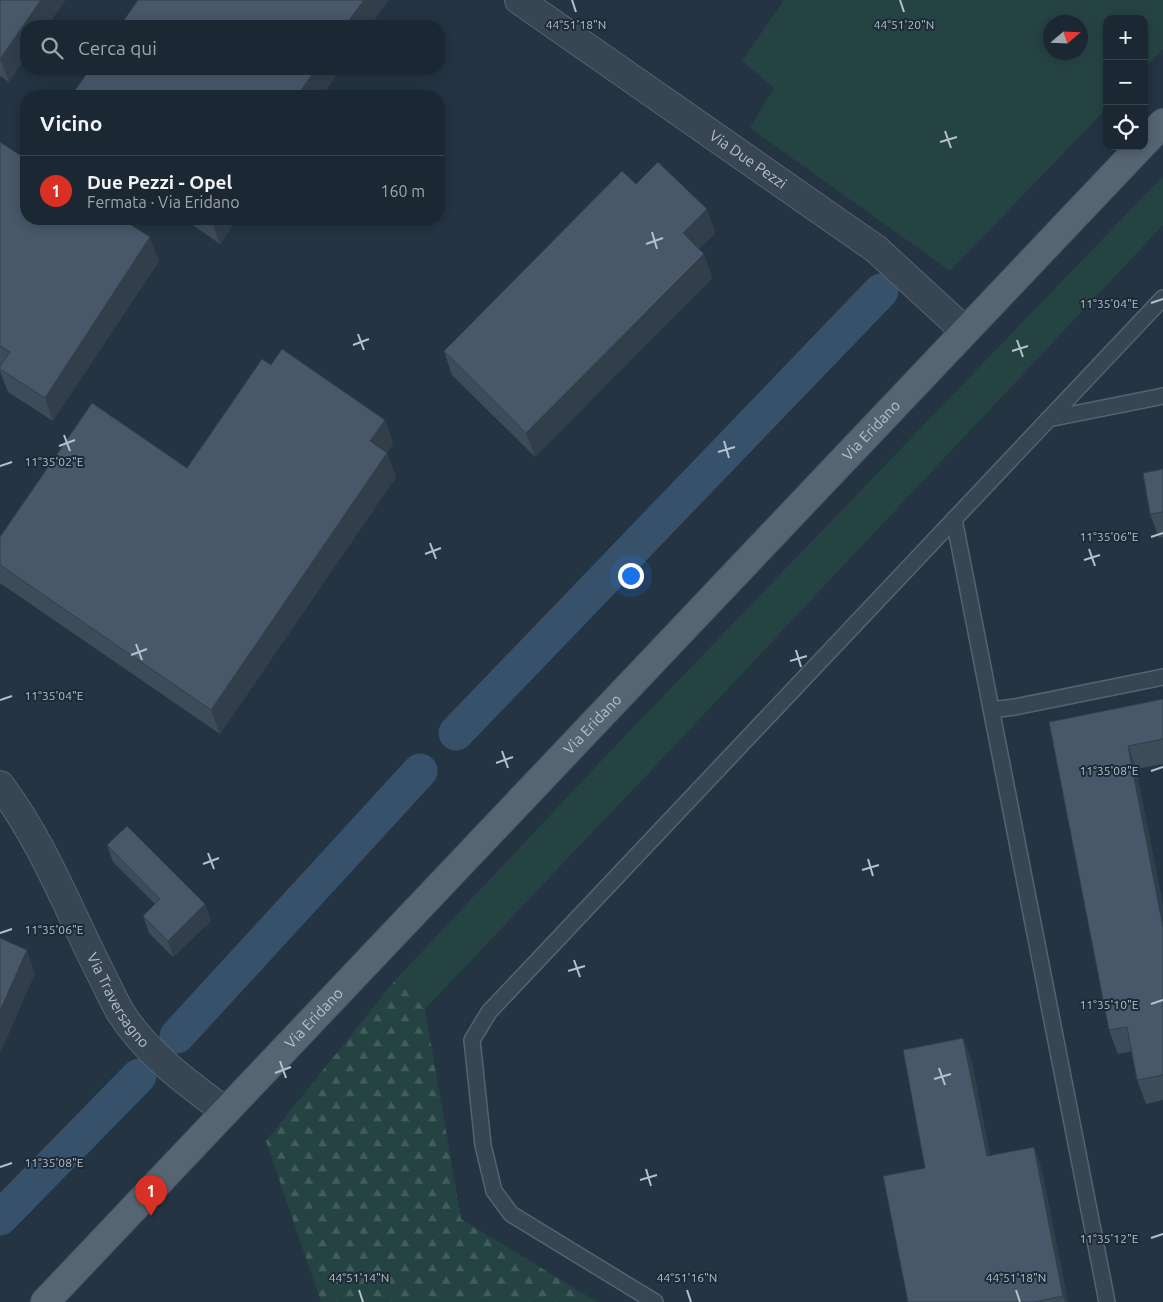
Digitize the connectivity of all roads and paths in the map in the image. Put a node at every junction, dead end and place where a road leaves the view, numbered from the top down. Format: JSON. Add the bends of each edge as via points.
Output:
{"nodes":[{"id":1,"x":519,"y":0,"type":"edge"},
{"id":2,"x":1163,"y":123,"type":"edge"},
{"id":3,"x":1148,"y":139,"type":"edge"},
{"id":4,"x":1137,"y":150,"type":"edge"},
{"id":5,"x":1163,"y":298,"type":"edge"},
{"id":6,"x":965,"y":331,"type":"junction"},
{"id":7,"x":1163,"y":396,"type":"edge"},
{"id":8,"x":1048,"y":419,"type":"junction"},
{"id":9,"x":954,"y":519,"type":"junction"},
{"id":10,"x":1163,"y":677,"type":"edge"},
{"id":11,"x":991,"y":710,"type":"junction"},
{"id":12,"x":0,"y":785,"type":"edge"},
{"id":13,"x":225,"y":1111,"type":"junction"},
{"id":14,"x":44,"y":1302,"type":"edge"},
{"id":15,"x":655,"y":1302,"type":"edge"},
{"id":16,"x":1106,"y":1302,"type":"edge"}],
"edges":[{"from":1,"to":6,"type":"street","name":"Via Due Pezzi","via":[[876,249]]},
{"from":2,"to":3,"type":"main road"},
{"from":4,"to":6,"type":"main road","name":"Via Eridano"},
{"from":5,"to":8,"type":"lane"},
{"from":6,"to":13,"type":"main road","name":"Via Eridano"},
{"from":7,"to":8,"type":"lane"},
{"from":8,"to":9,"type":"lane"},
{"from":9,"to":11,"type":"lane"},
{"from":9,"to":15,"type":"lane","via":[[488,1012],[472,1040],[483,1145],[494,1191],[511,1214]]},
{"from":10,"to":11,"type":"lane"},
{"from":11,"to":16,"type":"lane"},
{"from":12,"to":13,"type":"street","name":"Via Traversagno","via":[[45,858],[86,945],[134,1031],[179,1076]]},
{"from":13,"to":14,"type":"main road","name":"Via Eridano"}]}
